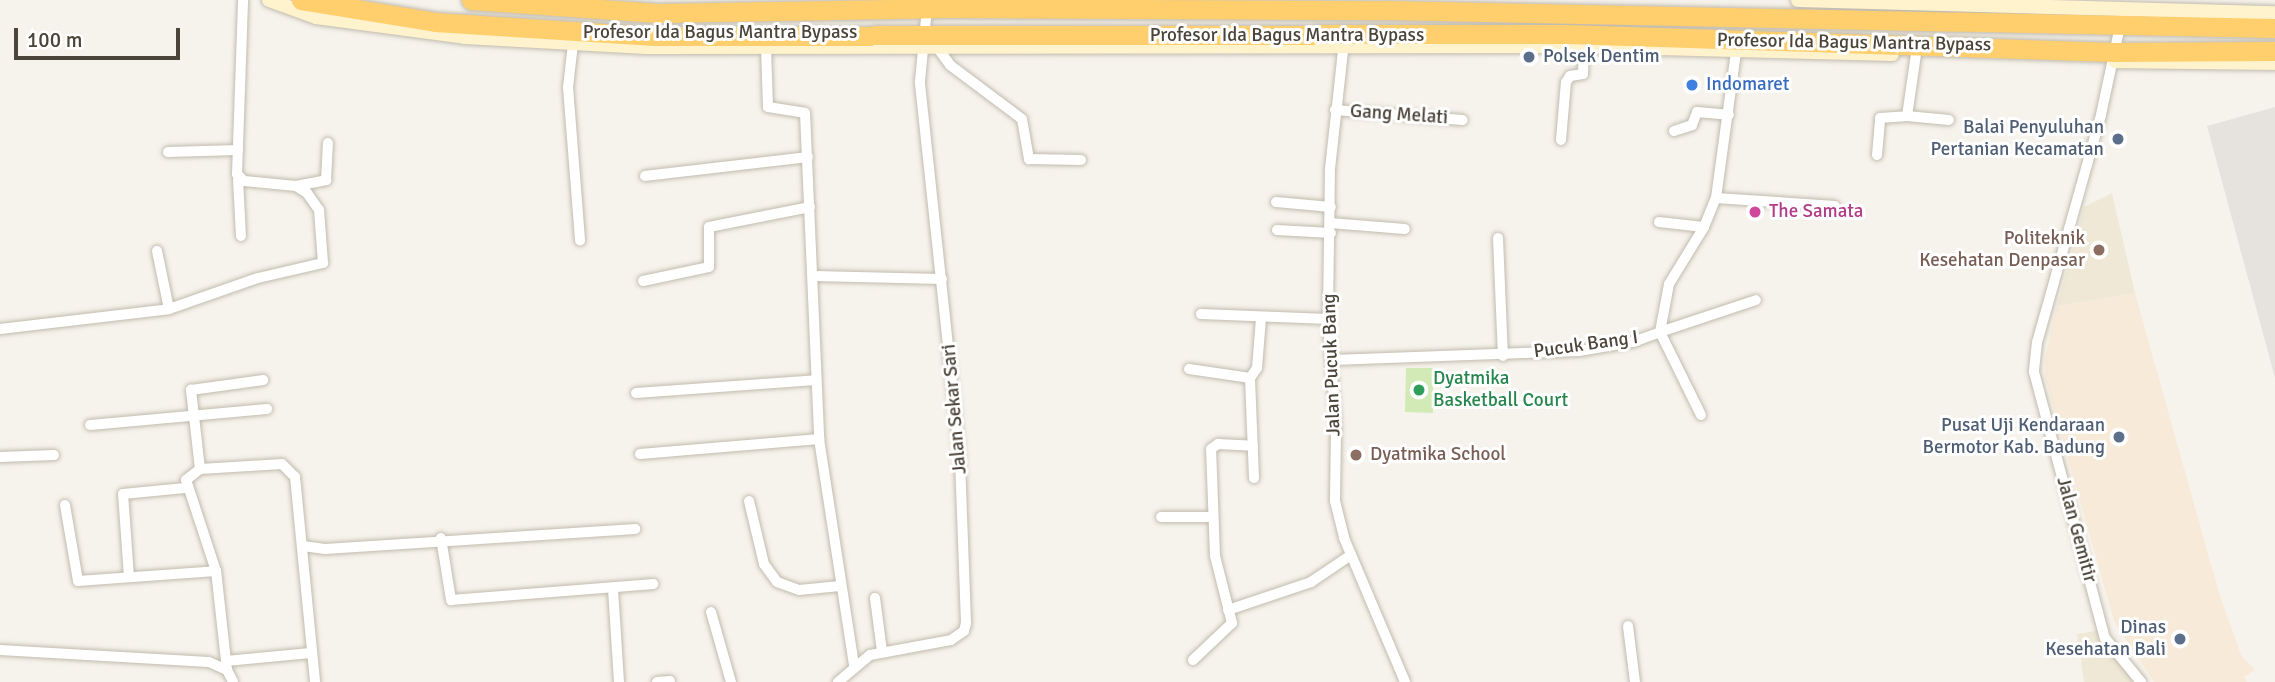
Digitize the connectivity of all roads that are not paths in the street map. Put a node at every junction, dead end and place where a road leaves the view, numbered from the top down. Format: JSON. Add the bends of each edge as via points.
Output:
{"nodes":[{"id":1,"x":243,"y":0,"type":"edge"},
{"id":2,"x":269,"y":0,"type":"edge"},
{"id":3,"x":301,"y":0,"type":"edge"},
{"id":4,"x":471,"y":0,"type":"edge"},
{"id":5,"x":1798,"y":0,"type":"edge"},
{"id":6,"x":1912,"y":1,"type":"edge"},
{"id":7,"x":927,"y":4,"type":"edge"},
{"id":8,"x":1228,"y":4,"type":"edge"},
{"id":9,"x":1725,"y":9,"type":"edge"},
{"id":10,"x":1475,"y":11,"type":"junction"},
{"id":11,"x":2121,"y":12,"type":"edge"},
{"id":12,"x":2275,"y":13,"type":"edge"},
{"id":13,"x":2275,"y":28,"type":"edge"},
{"id":14,"x":1479,"y":35,"type":"junction"},
{"id":15,"x":1344,"y":42,"type":"junction"},
{"id":16,"x":929,"y":43,"type":"junction"},
{"id":17,"x":573,"y":44,"type":"junction"},
{"id":18,"x":1584,"y":46,"type":"junction"},
{"id":19,"x":1737,"y":46,"type":"junction"},
{"id":20,"x":766,"y":47,"type":"junction"},
{"id":21,"x":2275,"y":51,"type":"edge"},
{"id":22,"x":1916,"y":54,"type":"junction"},
{"id":23,"x":2114,"y":57,"type":"junction"},
{"id":24,"x":2275,"y":62,"type":"edge"},
{"id":25,"x":1335,"y":110,"type":"junction"},
{"id":26,"x":1729,"y":115,"type":"junction"},
{"id":27,"x":1907,"y":116,"type":"junction"},
{"id":28,"x":1463,"y":120,"type":"dead end"},
{"id":29,"x":1949,"y":120,"type":"dead end"},
{"id":30,"x":1674,"y":131,"type":"dead end"},
{"id":31,"x":1561,"y":139,"type":"dead end"},
{"id":32,"x":328,"y":143,"type":"dead end"},
{"id":33,"x":238,"y":150,"type":"junction"},
{"id":34,"x":168,"y":152,"type":"dead end"},
{"id":35,"x":1877,"y":155,"type":"dead end"},
{"id":36,"x":808,"y":157,"type":"junction"},
{"id":37,"x":1081,"y":160,"type":"dead end"},
{"id":38,"x":645,"y":176,"type":"dead end"},
{"id":39,"x":238,"y":179,"type":"junction"},
{"id":40,"x":296,"y":186,"type":"junction"},
{"id":41,"x":1716,"y":198,"type":"junction"},
{"id":42,"x":1276,"y":202,"type":"dead end"},
{"id":43,"x":1835,"y":206,"type":"dead end"},
{"id":44,"x":810,"y":207,"type":"junction"},
{"id":45,"x":1331,"y":207,"type":"junction"},
{"id":46,"x":1659,"y":222,"type":"dead end"},
{"id":47,"x":1704,"y":227,"type":"junction"},
{"id":48,"x":1330,"y":228,"type":"junction"},
{"id":49,"x":1405,"y":229,"type":"dead end"},
{"id":50,"x":1277,"y":230,"type":"dead end"},
{"id":51,"x":241,"y":236,"type":"dead end"},
{"id":52,"x":1498,"y":238,"type":"dead end"},
{"id":53,"x":580,"y":241,"type":"dead end"},
{"id":54,"x":157,"y":251,"type":"dead end"},
{"id":55,"x":814,"y":276,"type":"junction"},
{"id":56,"x":942,"y":279,"type":"junction"},
{"id":57,"x":642,"y":281,"type":"dead end"},
{"id":58,"x":1756,"y":300,"type":"dead end"},
{"id":59,"x":169,"y":309,"type":"junction"},
{"id":60,"x":1201,"y":314,"type":"dead end"},
{"id":61,"x":1261,"y":318,"type":"junction"},
{"id":62,"x":1328,"y":319,"type":"junction"},
{"id":63,"x":0,"y":329,"type":"edge"},
{"id":64,"x":1660,"y":332,"type":"junction"},
{"id":65,"x":1503,"y":356,"type":"junction"},
{"id":66,"x":1332,"y":360,"type":"junction"},
{"id":67,"x":1189,"y":369,"type":"dead end"},
{"id":68,"x":1250,"y":379,"type":"junction"},
{"id":69,"x":262,"y":380,"type":"dead end"},
{"id":70,"x":816,"y":380,"type":"junction"},
{"id":71,"x":636,"y":393,"type":"dead end"},
{"id":72,"x":267,"y":409,"type":"dead end"},
{"id":73,"x":1701,"y":415,"type":"dead end"},
{"id":74,"x":191,"y":417,"type":"junction"},
{"id":75,"x":90,"y":425,"type":"dead end"},
{"id":76,"x":819,"y":439,"type":"junction"},
{"id":77,"x":1253,"y":446,"type":"junction"},
{"id":78,"x":640,"y":454,"type":"dead end"},
{"id":79,"x":54,"y":455,"type":"dead end"},
{"id":80,"x":0,"y":457,"type":"edge"},
{"id":81,"x":200,"y":469,"type":"junction"},
{"id":82,"x":1254,"y":478,"type":"dead end"},
{"id":83,"x":186,"y":488,"type":"junction"},
{"id":84,"x":749,"y":500,"type":"dead end"},
{"id":85,"x":65,"y":505,"type":"dead end"},
{"id":86,"x":1160,"y":517,"type":"dead end"},
{"id":87,"x":1212,"y":517,"type":"junction"},
{"id":88,"x":635,"y":529,"type":"dead end"},
{"id":89,"x":441,"y":538,"type":"junction"},
{"id":90,"x":303,"y":546,"type":"junction"},
{"id":91,"x":1351,"y":555,"type":"junction"},
{"id":92,"x":216,"y":571,"type":"junction"},
{"id":93,"x":128,"y":577,"type":"junction"},
{"id":94,"x":653,"y":584,"type":"dead end"},
{"id":95,"x":840,"y":586,"type":"junction"},
{"id":96,"x":613,"y":589,"type":"junction"},
{"id":97,"x":875,"y":598,"type":"dead end"},
{"id":98,"x":1228,"y":610,"type":"junction"},
{"id":99,"x":711,"y":612,"type":"dead end"},
{"id":100,"x":1628,"y":626,"type":"dead end"},
{"id":101,"x":0,"y":650,"type":"edge"},
{"id":102,"x":883,"y":651,"type":"junction"},
{"id":103,"x":311,"y":653,"type":"junction"},
{"id":104,"x":1193,"y":660,"type":"dead end"},
{"id":105,"x":227,"y":666,"type":"junction"},
{"id":106,"x":851,"y":667,"type":"junction"},
{"id":107,"x":670,"y":681,"type":"edge"},
{"id":108,"x":233,"y":682,"type":"edge"},
{"id":109,"x":315,"y":682,"type":"edge"},
{"id":110,"x":619,"y":682,"type":"edge"},
{"id":111,"x":657,"y":682,"type":"edge"},
{"id":112,"x":731,"y":682,"type":"edge"},
{"id":113,"x":838,"y":682,"type":"edge"},
{"id":114,"x":856,"y":682,"type":"edge"},
{"id":115,"x":1405,"y":682,"type":"edge"},
{"id":116,"x":1635,"y":682,"type":"edge"},
{"id":117,"x":2141,"y":682,"type":"edge"}],
"edges":[{"from":1,"to":33,"type":"street"},
{"from":2,"to":17,"type":"street","via":[[287,10],[335,20],[486,39]]},
{"from":3,"to":16,"type":"highway","name":"Profesor Ida Bagus Mantra Bypass","via":[[398,18],[579,34]]},
{"from":4,"to":7,"type":"highway","name":"Profesor Ida Bagus Mantra Bypass","via":[[658,13]]},
{"from":5,"to":6,"type":"street"},
{"from":6,"to":11,"type":"street"},
{"from":7,"to":8,"type":"highway","name":"Profesor Ida Bagus Mantra Bypass"},
{"from":7,"to":16,"type":"street","name":"Jalan Sekar Sari"},
{"from":8,"to":10,"type":"highway","name":"Profesor Ida Bagus Mantra Bypass"},
{"from":9,"to":10,"type":"highway","name":"Profesor Ida Bagus Mantra Bypass"},
{"from":9,"to":11,"type":"highway","name":"Profesor Ida Bagus Mantra Bypass"},
{"from":10,"to":14,"type":"highway"},
{"from":11,"to":12,"type":"street"},
{"from":11,"to":13,"type":"highway","name":"Profesor Ida Bagus Mantra Bypass"},
{"from":11,"to":23,"type":"street","name":"Jalan Gemitir"},
{"from":14,"to":15,"type":"highway","name":"Profesor Ida Bagus Mantra Bypass"},
{"from":14,"to":19,"type":"highway","name":"Profesor Ida Bagus Mantra Bypass"},
{"from":15,"to":16,"type":"highway","name":"Profesor Ida Bagus Mantra Bypass"},
{"from":15,"to":18,"type":"street"},
{"from":15,"to":25,"type":"street","name":"Jalan Pucuk Bang"},
{"from":16,"to":20,"type":"street"},
{"from":16,"to":37,"type":"street","via":[[950,65],[1022,119],[1029,159]]},
{"from":16,"to":56,"type":"street","name":"Jalan Sekar Sari","via":[[920,82]]},
{"from":17,"to":20,"type":"street"},
{"from":17,"to":53,"type":"street","via":[[568,87]]},
{"from":18,"to":19,"type":"street"},
{"from":18,"to":31,"type":"street","via":[[1583,75],[1570,76],[1566,82]]},
{"from":19,"to":22,"type":"street"},
{"from":19,"to":23,"type":"highway","name":"Profesor Ida Bagus Mantra Bypass","via":[[1927,43]]},
{"from":19,"to":26,"type":"street","name":"Pucuk Bang I"},
{"from":20,"to":36,"type":"street","via":[[768,107],[804,112]]},
{"from":21,"to":23,"type":"highway","name":"Profesor Ida Bagus Mantra Bypass"},
{"from":22,"to":23,"type":"street"},
{"from":22,"to":27,"type":"street"},
{"from":23,"to":24,"type":"street"},
{"from":23,"to":117,"type":"street","name":"Jalan Gemitir","via":[[2037,342],[2034,372],[2105,638]]},
{"from":25,"to":28,"type":"street","name":"Gang Melati"},
{"from":25,"to":45,"type":"street","name":"Jalan Pucuk Bang"},
{"from":26,"to":30,"type":"street","via":[[1697,112],[1692,125]]},
{"from":26,"to":41,"type":"street","name":"Pucuk Bang I"},
{"from":27,"to":29,"type":"street"},
{"from":27,"to":35,"type":"street","via":[[1879,120]]},
{"from":32,"to":40,"type":"street","via":[[326,180]]},
{"from":33,"to":34,"type":"street"},
{"from":33,"to":39,"type":"street"},
{"from":36,"to":38,"type":"street"},
{"from":36,"to":44,"type":"street"},
{"from":39,"to":40,"type":"street"},
{"from":39,"to":51,"type":"street"},
{"from":40,"to":59,"type":"street","via":[[319,210],[323,262],[258,278]]},
{"from":41,"to":43,"type":"street"},
{"from":41,"to":47,"type":"street","name":"Pucuk Bang I"},
{"from":42,"to":45,"type":"street"},
{"from":44,"to":55,"type":"street"},
{"from":44,"to":57,"type":"street","via":[[709,227],[709,267]]},
{"from":45,"to":48,"type":"street","name":"Jalan Pucuk Bang"},
{"from":46,"to":47,"type":"street"},
{"from":47,"to":64,"type":"street","name":"Pucuk Bang I","via":[[1669,284]]},
{"from":48,"to":49,"type":"street"},
{"from":48,"to":50,"type":"street"},
{"from":48,"to":62,"type":"street","name":"Jalan Pucuk Bang"},
{"from":52,"to":65,"type":"street"},
{"from":54,"to":59,"type":"street"},
{"from":55,"to":56,"type":"street"},
{"from":55,"to":70,"type":"street"},
{"from":56,"to":102,"type":"street","name":"Jalan Sekar Sari","via":[[960,458],[966,623],[964,631],[951,640]]},
{"from":58,"to":64,"type":"street"},
{"from":59,"to":63,"type":"street"},
{"from":60,"to":61,"type":"street"},
{"from":61,"to":62,"type":"street"},
{"from":61,"to":68,"type":"street","via":[[1256,368]]},
{"from":62,"to":66,"type":"street","name":"Jalan Pucuk Bang"},
{"from":64,"to":65,"type":"street","name":"Pucuk Bang I","via":[[1633,342],[1579,351]]},
{"from":64,"to":73,"type":"street"},
{"from":65,"to":66,"type":"street","name":"Pucuk Bang I"},
{"from":66,"to":91,"type":"street","name":"Jalan Pucuk Bang","via":[[1335,501]]},
{"from":67,"to":68,"type":"street"},
{"from":68,"to":77,"type":"street"},
{"from":69,"to":74,"type":"street","via":[[197,386],[189,394]]},
{"from":70,"to":71,"type":"street"},
{"from":70,"to":76,"type":"street"},
{"from":72,"to":74,"type":"street"},
{"from":74,"to":75,"type":"street"},
{"from":74,"to":81,"type":"street"},
{"from":76,"to":78,"type":"street"},
{"from":76,"to":95,"type":"street"},
{"from":77,"to":82,"type":"street"},
{"from":77,"to":87,"type":"street","via":[[1218,444],[1211,449]]},
{"from":79,"to":80,"type":"street"},
{"from":81,"to":83,"type":"street","via":[[188,475]]},
{"from":81,"to":90,"type":"street","via":[[288,467],[295,477]]},
{"from":83,"to":92,"type":"street"},
{"from":83,"to":93,"type":"street","via":[[123,494]]},
{"from":84,"to":95,"type":"street","via":[[764,564],[777,582],[799,590]]},
{"from":85,"to":93,"type":"street","via":[[78,581]]},
{"from":86,"to":87,"type":"street"},
{"from":87,"to":98,"type":"street","via":[[1215,556]]},
{"from":88,"to":89,"type":"street"},
{"from":89,"to":90,"type":"street"},
{"from":89,"to":96,"type":"street","via":[[451,600]]},
{"from":90,"to":103,"type":"street","via":[[300,555]]},
{"from":91,"to":98,"type":"street","via":[[1311,583]]},
{"from":91,"to":115,"type":"street","name":"Jalan Pucuk Bang"},
{"from":92,"to":93,"type":"street"},
{"from":92,"to":105,"type":"street"},
{"from":94,"to":96,"type":"street"},
{"from":95,"to":106,"type":"street"},
{"from":96,"to":110,"type":"street"},
{"from":97,"to":102,"type":"street"},
{"from":98,"to":104,"type":"street","via":[[1228,631]]},
{"from":99,"to":112,"type":"street"},
{"from":100,"to":116,"type":"street"},
{"from":101,"to":105,"type":"street","via":[[182,659]]},
{"from":102,"to":106,"type":"street","name":"Jalan Sekar Sari"},
{"from":103,"to":105,"type":"street"},
{"from":103,"to":109,"type":"street"},
{"from":105,"to":108,"type":"street"},
{"from":106,"to":113,"type":"street","name":"Jalan Sekar Sari"},
{"from":106,"to":114,"type":"street"},
{"from":107,"to":111,"type":"street"}]}
